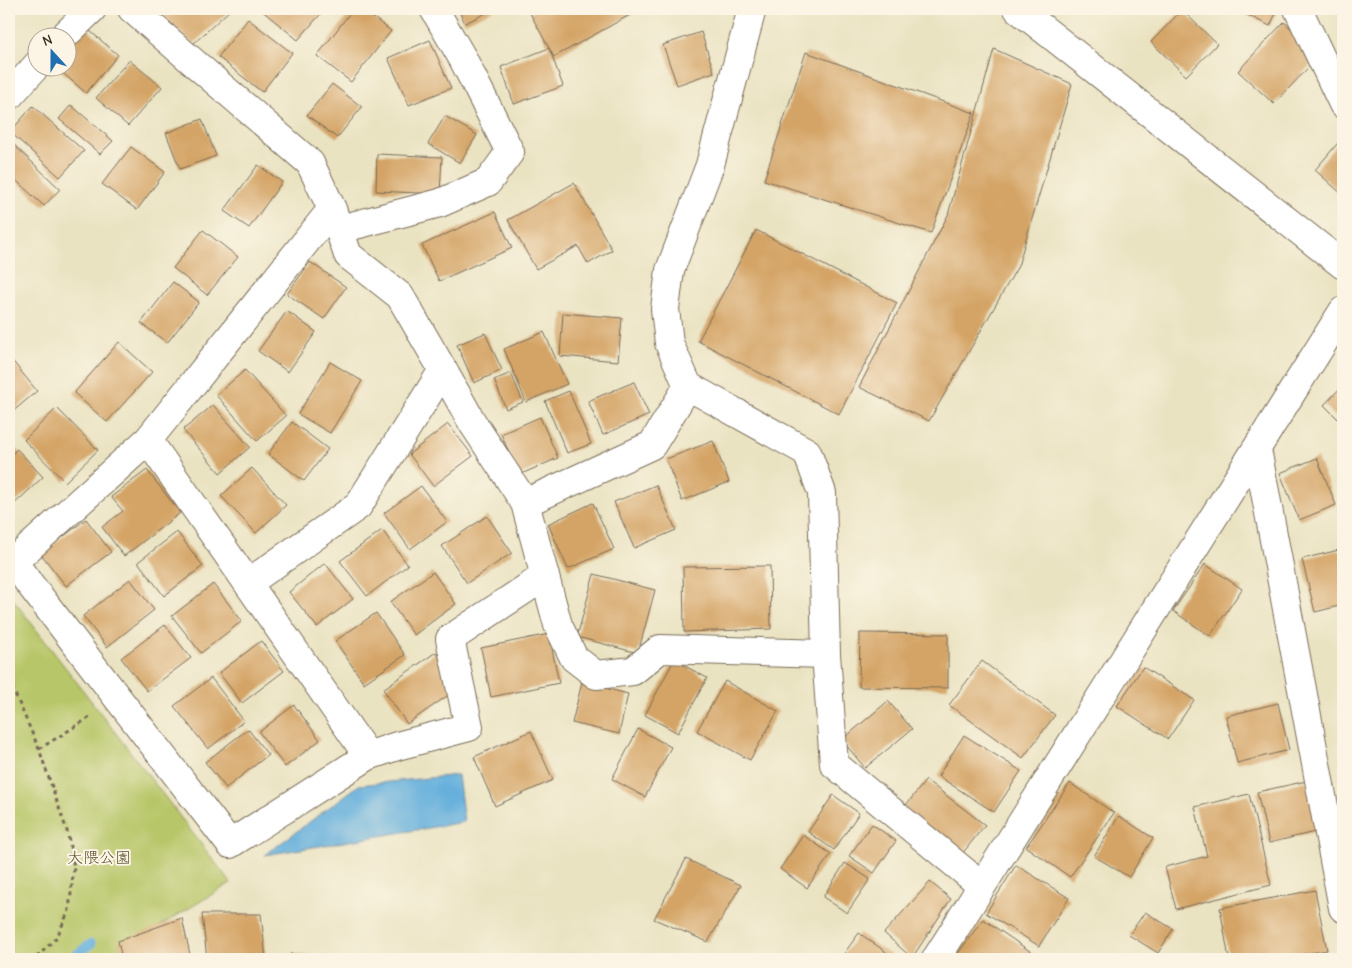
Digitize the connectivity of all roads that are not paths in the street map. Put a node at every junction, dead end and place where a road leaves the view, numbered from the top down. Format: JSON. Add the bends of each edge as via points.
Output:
{"nodes":[{"id":1,"x":92,"y":9,"type":"edge"},
{"id":2,"x":132,"y":9,"type":"edge"},
{"id":3,"x":434,"y":9,"type":"edge"},
{"id":4,"x":752,"y":9,"type":"edge"},
{"id":5,"x":1018,"y":9,"type":"edge"},
{"id":6,"x":1298,"y":9,"type":"edge"},
{"id":7,"x":72,"y":28,"type":"edge"},
{"id":8,"x":28,"y":75,"type":"edge"},
{"id":9,"x":9,"y":95,"type":"edge"},
{"id":10,"x":1343,"y":104,"type":"edge"},
{"id":11,"x":336,"y":219,"type":"junction"},
{"id":12,"x":1343,"y":265,"type":"edge"},
{"id":13,"x":1343,"y":311,"type":"edge"},
{"id":14,"x":443,"y":370,"type":"junction"},
{"id":15,"x":688,"y":386,"type":"junction"},
{"id":16,"x":148,"y":440,"type":"junction"},
{"id":17,"x":1257,"y":449,"type":"junction"},
{"id":18,"x":525,"y":503,"type":"junction"},
{"id":19,"x":11,"y":559,"type":"edge"},
{"id":20,"x":545,"y":576,"type":"junction"},
{"id":21,"x":248,"y":582,"type":"junction"},
{"id":22,"x":826,"y":654,"type":"junction"},
{"id":23,"x":368,"y":756,"type":"junction"},
{"id":24,"x":982,"y":886,"type":"junction"},
{"id":25,"x":1343,"y":908,"type":"edge"},
{"id":26,"x":936,"y":959,"type":"edge"}],
"edges":[{"from":1,"to":7,"type":"street"},
{"from":2,"to":11,"type":"street","via":[[310,163]]},
{"from":3,"to":11,"type":"street","via":[[464,59],[510,152],[488,182],[440,203]]},
{"from":4,"to":15,"type":"street","via":[[710,166],[670,270],[665,309],[669,343]]},
{"from":5,"to":12,"type":"street"},
{"from":6,"to":10,"type":"street"},
{"from":8,"to":9,"type":"street"},
{"from":11,"to":14,"type":"street","via":[[348,254],[400,296]]},
{"from":11,"to":16,"type":"street"},
{"from":13,"to":17,"type":"street"},
{"from":14,"to":18,"type":"street","via":[[472,422]]},
{"from":14,"to":21,"type":"street","via":[[358,506]]},
{"from":15,"to":18,"type":"street","via":[[652,445]]},
{"from":15,"to":22,"type":"street","via":[[807,452],[822,493]]},
{"from":16,"to":19,"type":"street"},
{"from":16,"to":21,"type":"street"},
{"from":17,"to":24,"type":"street"},
{"from":17,"to":25,"type":"street"},
{"from":18,"to":20,"type":"street"},
{"from":19,"to":23,"type":"street","via":[[230,844]]},
{"from":20,"to":22,"type":"street","via":[[558,625],[574,658],[596,675],[633,671],[660,650]]},
{"from":20,"to":23,"type":"street","via":[[450,639],[469,727]]},
{"from":21,"to":23,"type":"street"},
{"from":22,"to":24,"type":"street","via":[[834,764]]},
{"from":24,"to":26,"type":"street"}]}
